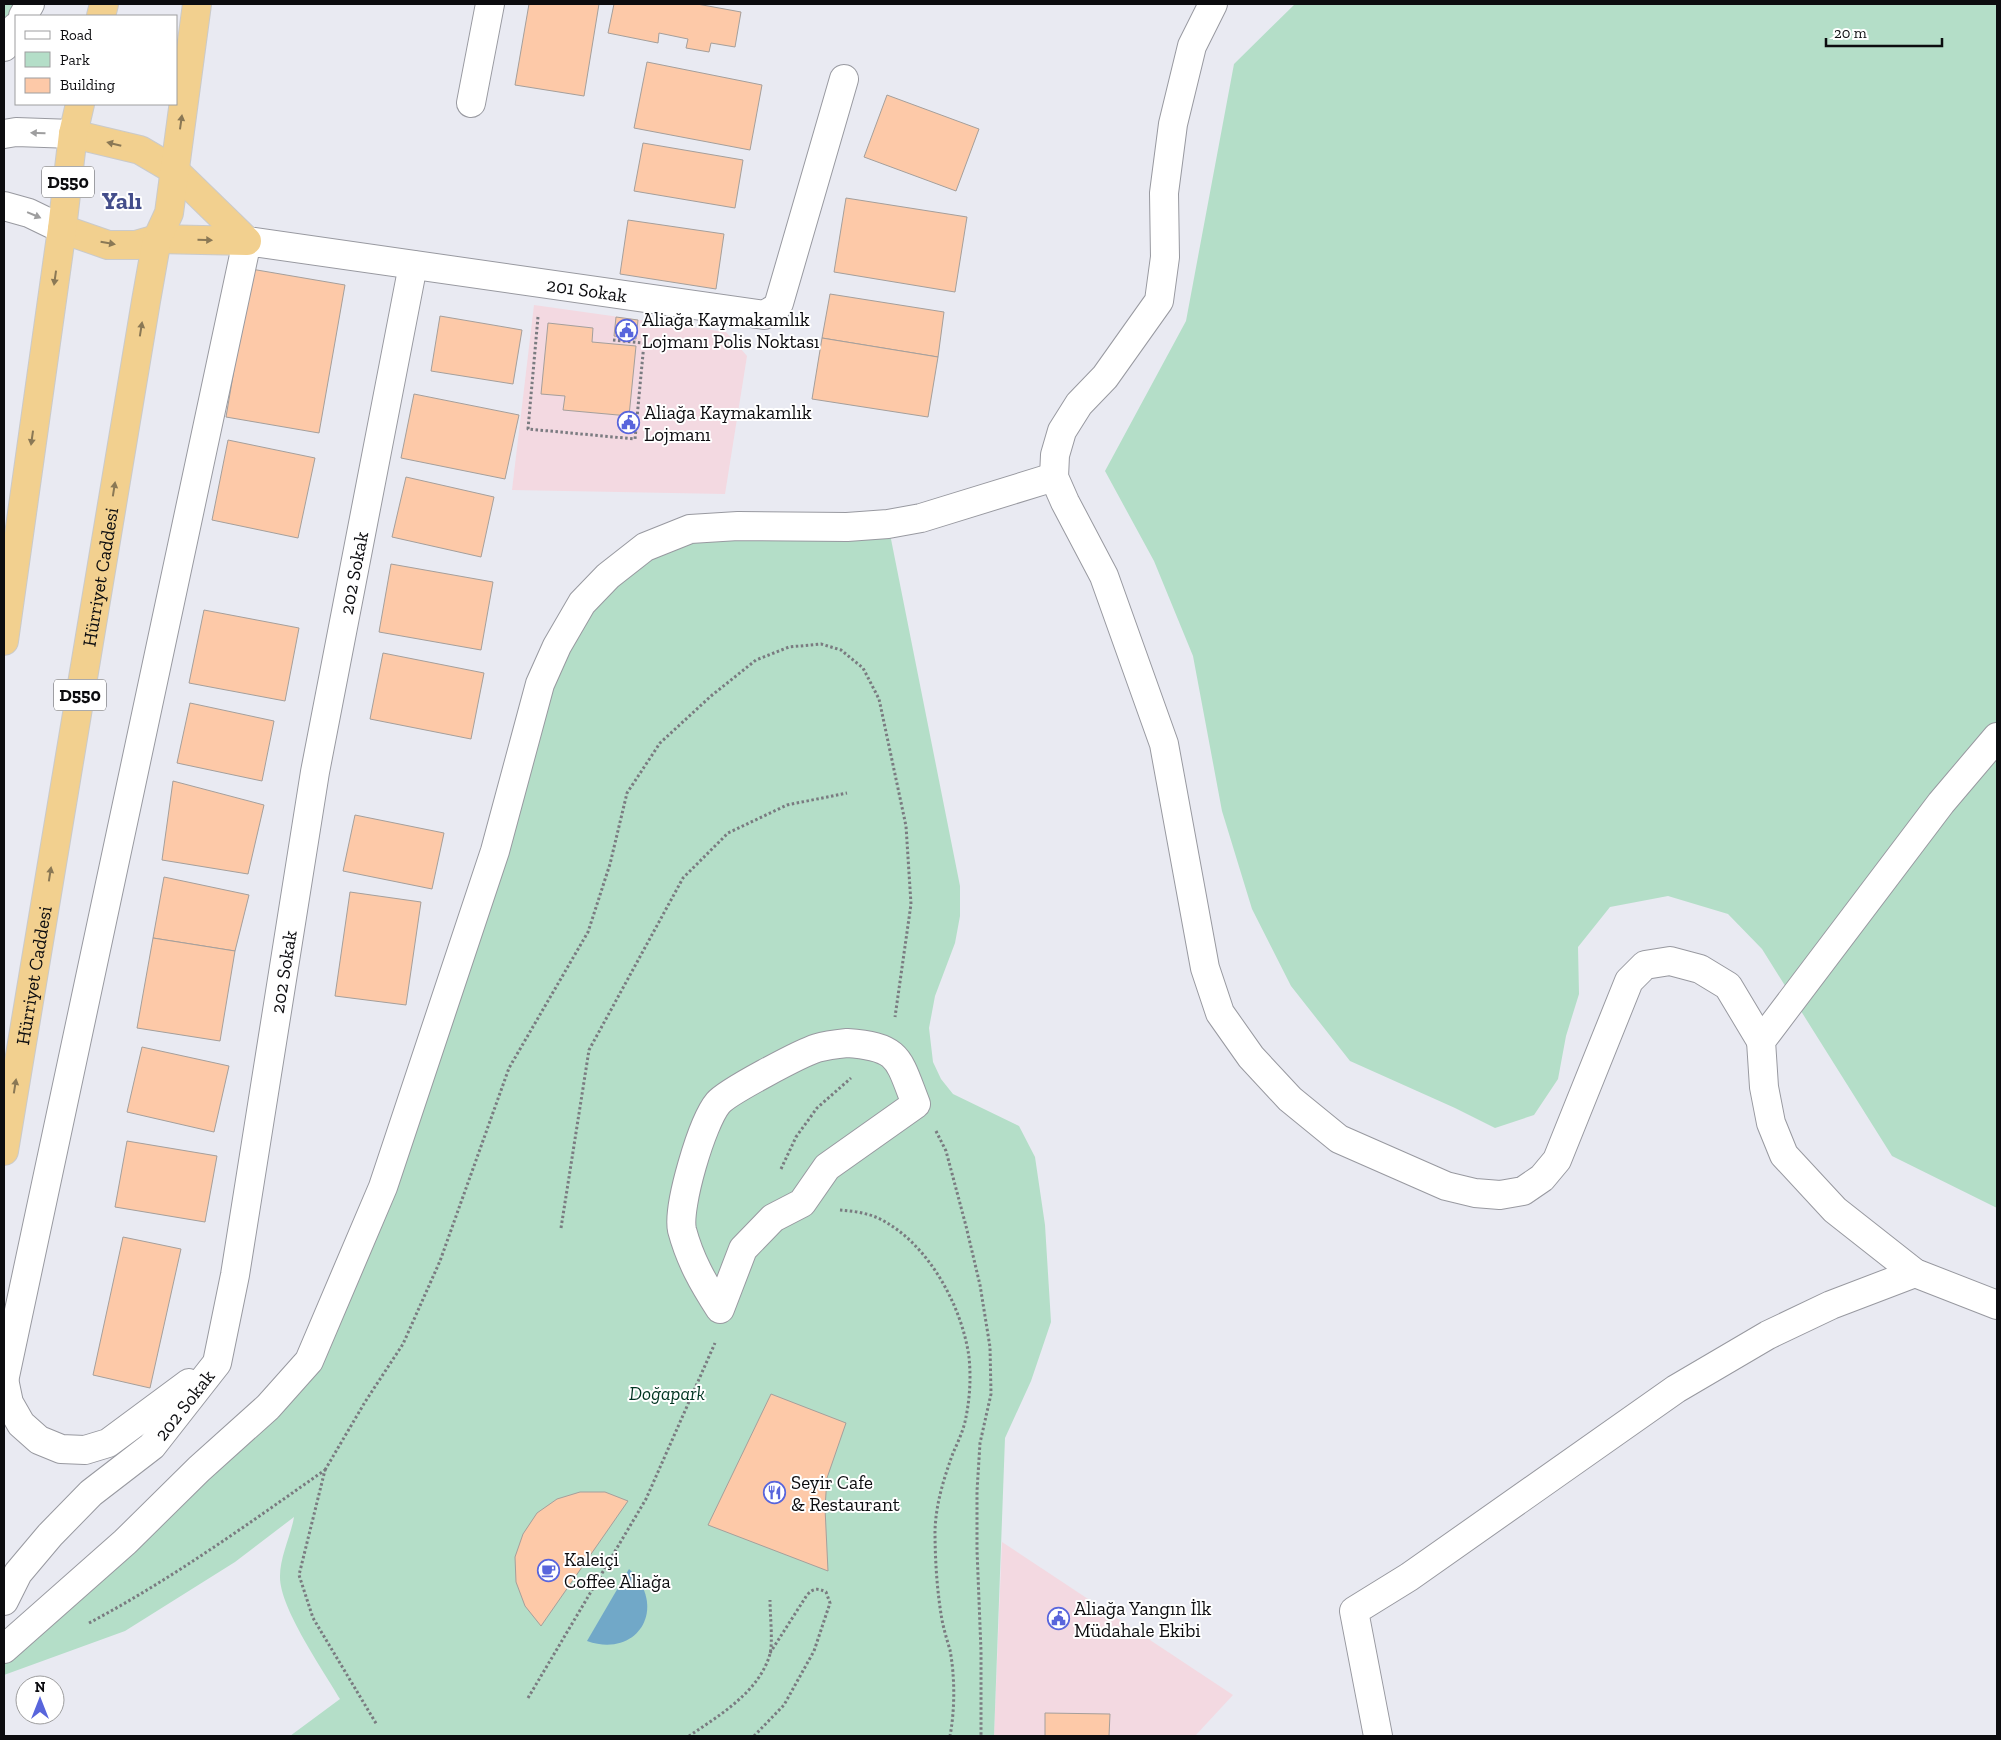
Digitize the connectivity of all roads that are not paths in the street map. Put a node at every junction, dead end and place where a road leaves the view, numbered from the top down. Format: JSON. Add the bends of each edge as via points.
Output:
{"nodes":[{"id":1,"x":30,"y":4,"type":"edge"},
{"id":2,"x":197,"y":4,"type":"edge"},
{"id":3,"x":490,"y":4,"type":"edge"},
{"id":4,"x":1213,"y":4,"type":"edge"},
{"id":5,"x":24,"y":15,"type":"edge"},
{"id":6,"x":15,"y":29,"type":"edge"},
{"id":7,"x":4,"y":47,"type":"edge"},
{"id":8,"x":844,"y":79,"type":"dead end"},
{"id":9,"x":471,"y":103,"type":"dead end"},
{"id":10,"x":80,"y":105,"type":"edge"},
{"id":11,"x":4,"y":134,"type":"edge"},
{"id":12,"x":73,"y":134,"type":"junction"},
{"id":13,"x":174,"y":170,"type":"junction"},
{"id":14,"x":4,"y":206,"type":"edge"},
{"id":15,"x":62,"y":229,"type":"junction"},
{"id":16,"x":157,"y":239,"type":"junction"},
{"id":17,"x":247,"y":241,"type":"junction"},
{"id":18,"x":413,"y":265,"type":"junction"},
{"id":19,"x":1054,"y":477,"type":"junction"},
{"id":20,"x":4,"y":641,"type":"edge"},
{"id":21,"x":1997,"y":737,"type":"edge"},
{"id":22,"x":1761,"y":1041,"type":"junction"},
{"id":23,"x":4,"y":1151,"type":"edge"},
{"id":24,"x":1915,"y":1273,"type":"junction"},
{"id":25,"x":1997,"y":1305,"type":"edge"},
{"id":26,"x":720,"y":1309,"type":"joint"},
{"id":27,"x":217,"y":1363,"type":"junction"},
{"id":28,"x":4,"y":1380,"type":"edge"},
{"id":29,"x":4,"y":1601,"type":"edge"},
{"id":30,"x":4,"y":1649,"type":"edge"},
{"id":31,"x":1378,"y":1736,"type":"edge"}],
"edges":[{"from":1,"to":5,"type":"street"},
{"from":13,"to":2,"type":"highway","name":"Hürriyet Caddesi","number":"D550","one_way":true},
{"from":3,"to":9,"type":"street"},
{"from":4,"to":19,"type":"street","via":[[1192,46],[1173,124],[1164,193],[1165,257],[1160,301],[1105,377],[1079,404],[1062,431],[1055,455]]},
{"from":6,"to":7,"type":"street"},
{"from":8,"to":18,"type":"street","name":"201 Sokak","via":[[779,303],[770,312],[758,315]]},
{"from":10,"to":12,"type":"highway","number":"D550"},
{"from":12,"to":11,"type":"street","one_way":true},
{"from":13,"to":12,"type":"highway","one_way":true,"via":[[140,150]]},
{"from":12,"to":15,"type":"highway","number":"D550"},
{"from":13,"to":16,"type":"highway","name":"Hürriyet Caddesi","number":"D550","via":[[169,212]]},
{"from":13,"to":17,"type":"highway"},
{"from":14,"to":15,"type":"street","one_way":true,"via":[[29,212]]},
{"from":15,"to":16,"type":"highway","one_way":true,"via":[[108,245],[136,245]]},
{"from":15,"to":20,"type":"highway","number":"D550","one_way":true},
{"from":16,"to":17,"type":"highway","one_way":true},
{"from":23,"to":16,"type":"highway","name":"Hürriyet Caddesi","number":"D550","one_way":true},
{"from":17,"to":18,"type":"street","name":"201 Sokak"},
{"from":17,"to":28,"type":"street"},
{"from":18,"to":27,"type":"street","name":"202 Sokak","via":[[315,772],[235,1274]]},
{"from":19,"to":22,"type":"street","via":[[1104,576],[1164,744],[1205,968],[1220,1013],[1251,1058],[1290,1099],[1339,1139],[1446,1186],[1500,1195],[1523,1191],[1542,1178],[1557,1160],[1629,982],[1645,965],[1670,961],[1700,969],[1728,986]]},
{"from":19,"to":30,"type":"street","via":[[921,518],[888,524],[847,528],[738,526],[690,529],[645,547],[608,576],[582,604],[557,646],[540,684],[495,851],[383,1187],[309,1361],[268,1407],[198,1469],[125,1542]]},
{"from":21,"to":22,"type":"street","via":[[1940,803]]},
{"from":22,"to":24,"type":"street","via":[[1764,1087],[1771,1123],[1784,1155],[1835,1210]]},
{"from":24,"to":25,"type":"street"},
{"from":24,"to":31,"type":"street","via":[[1831,1305],[1768,1335],[1676,1388],[1409,1577],[1354,1611]]},
{"from":26,"to":26,"type":"street","via":[[743,1249],[773,1218],[802,1203],[827,1167],[916,1104],[900,1062],[889,1052],[870,1045],[847,1043],[815,1048],[738,1088],[718,1103],[697,1145],[686,1189],[682,1228],[697,1274]]},
{"from":27,"to":28,"type":"street","via":[[108,1443],[85,1450],[61,1449],[39,1440],[21,1424],[9,1403]]},
{"from":27,"to":29,"type":"street","name":"202 Sokak","via":[[152,1446],[91,1493],[50,1535],[18,1573]]}]}
